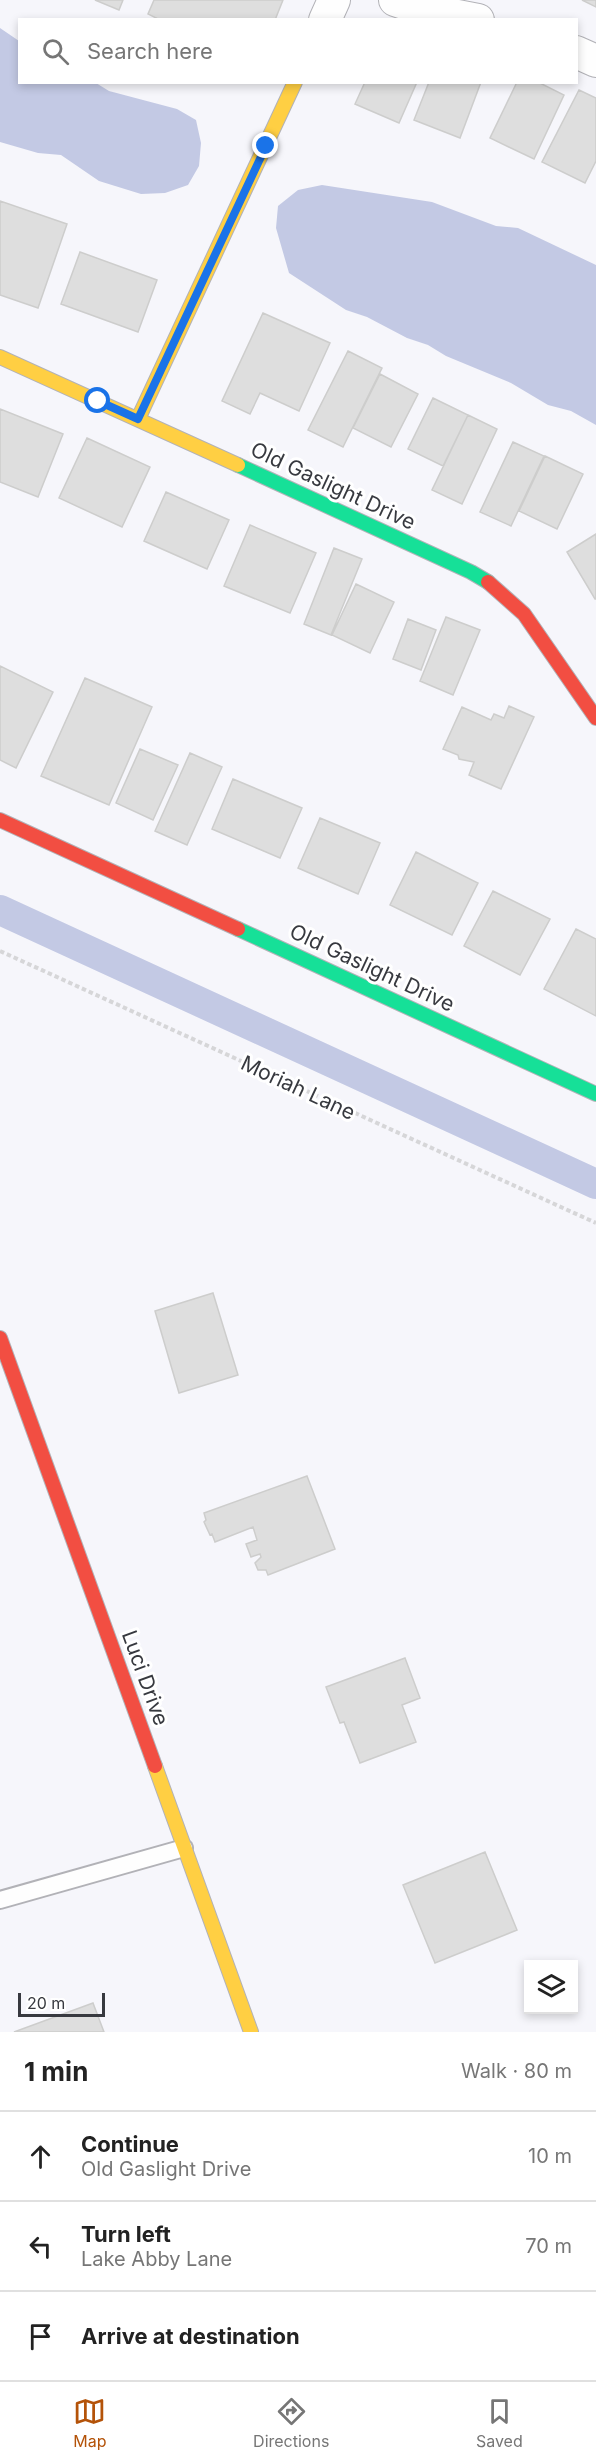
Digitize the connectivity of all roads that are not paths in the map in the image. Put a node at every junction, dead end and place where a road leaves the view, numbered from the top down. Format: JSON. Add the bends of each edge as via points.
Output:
{"nodes":[{"id":1,"x":334,"y":0,"type":"edge"},
{"id":2,"x":395,"y":0,"type":"edge"},
{"id":3,"x":326,"y":18,"type":"edge"},
{"id":4,"x":468,"y":18,"type":"edge"},
{"id":5,"x":578,"y":53,"type":"edge"},
{"id":6,"x":596,"y":61,"type":"edge"},
{"id":7,"x":294,"y":84,"type":"edge"},
{"id":8,"x":0,"y":357,"type":"edge"},
{"id":9,"x":138,"y":419,"type":"junction"},
{"id":10,"x":596,"y":718,"type":"edge"},
{"id":11,"x":0,"y":820,"type":"edge"},
{"id":12,"x":596,"y":1094,"type":"edge"},
{"id":13,"x":0,"y":1338,"type":"edge"},
{"id":14,"x":184,"y":1848,"type":"junction"},
{"id":15,"x":0,"y":1900,"type":"edge"},
{"id":16,"x":251,"y":2032,"type":"edge"}],
"edges":[{"from":1,"to":3,"type":"street"},
{"from":2,"to":4,"type":"street"},
{"from":5,"to":6,"type":"street"},
{"from":7,"to":9,"type":"street"},
{"from":8,"to":9,"type":"street","name":"Old Gaslight Drive"},
{"from":9,"to":10,"type":"street","name":"Old Gaslight Drive","via":[[471,572],[495,587],[524,614]]},
{"from":11,"to":12,"type":"street","name":"Old Gaslight Drive"},
{"from":13,"to":14,"type":"street","name":"Luci Drive"},
{"from":14,"to":15,"type":"lane"},
{"from":14,"to":16,"type":"street","name":"Luci Drive"}]}
